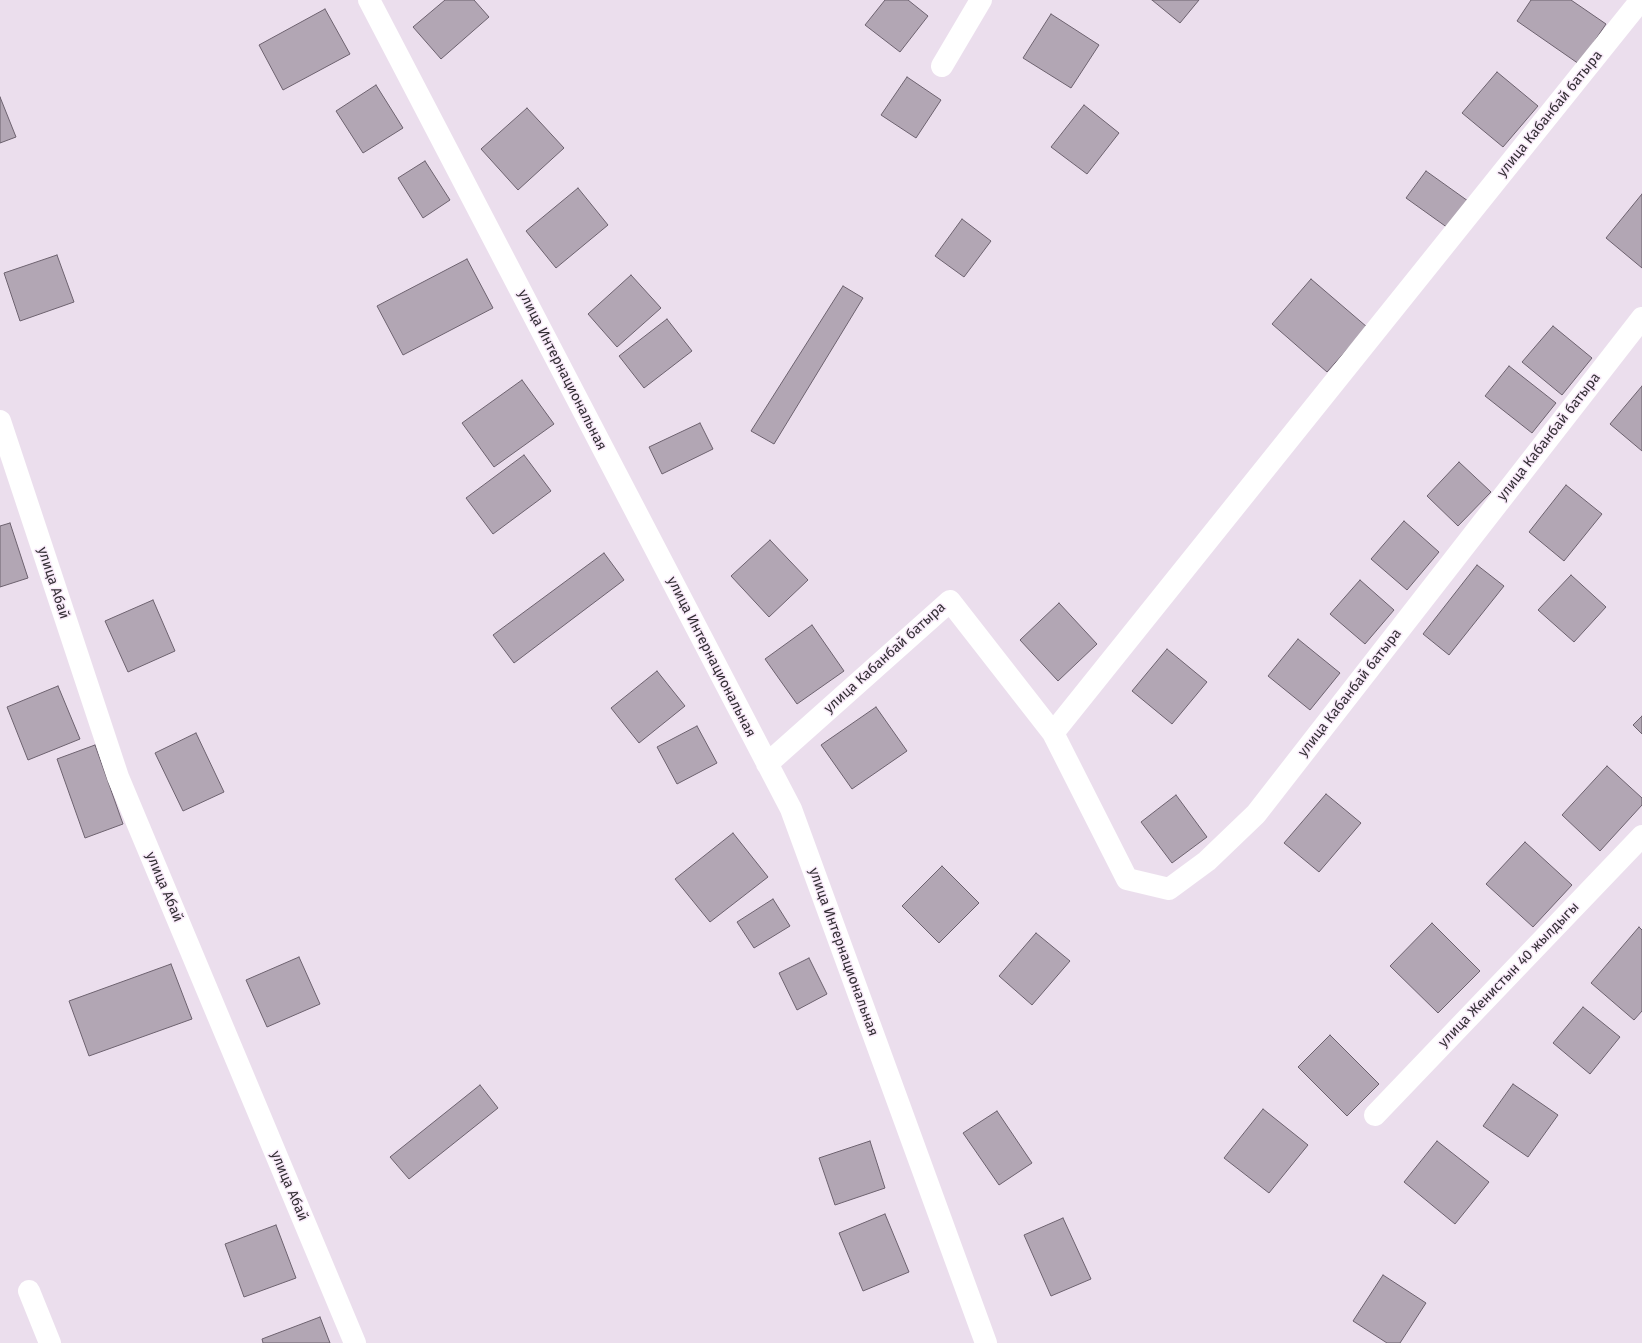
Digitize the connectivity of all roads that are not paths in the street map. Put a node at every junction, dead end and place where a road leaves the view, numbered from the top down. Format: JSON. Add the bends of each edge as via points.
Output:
{"nodes":[{"id":1,"x":370,"y":0,"type":"edge"},
{"id":2,"x":981,"y":0,"type":"edge"},
{"id":3,"x":1641,"y":0,"type":"edge"},
{"id":4,"x":942,"y":66,"type":"dead end"},
{"id":5,"x":1642,"y":318,"type":"edge"},
{"id":6,"x":0,"y":421,"type":"edge"},
{"id":7,"x":1053,"y":733,"type":"junction"},
{"id":8,"x":766,"y":764,"type":"junction"},
{"id":9,"x":1642,"y":836,"type":"edge"},
{"id":10,"x":1375,"y":1115,"type":"dead end"},
{"id":11,"x":30,"y":1291,"type":"dead end"},
{"id":12,"x":50,"y":1343,"type":"edge"},
{"id":13,"x":355,"y":1343,"type":"edge"},
{"id":14,"x":986,"y":1343,"type":"edge"}],
"edges":[{"from":1,"to":8,"type":"street","name":"улица Интернациональная"},
{"from":2,"to":4,"type":"street"},
{"from":3,"to":7,"type":"street","name":"улица Кабанбай батыра"},
{"from":5,"to":7,"type":"street","name":"улица Кабанбай батыра","via":[[1256,814],[1207,861],[1169,889],[1127,879]]},
{"from":6,"to":13,"type":"street","name":"улица Абай","via":[[118,777]]},
{"from":7,"to":8,"type":"street","name":"улица Кабанбай батыра","via":[[950,601]]},
{"from":8,"to":14,"type":"street","name":"улица Интернациональная","via":[[791,810]]},
{"from":9,"to":10,"type":"street","name":"улица Женистын 40 жылдыгы"},
{"from":11,"to":12,"type":"street"}]}
